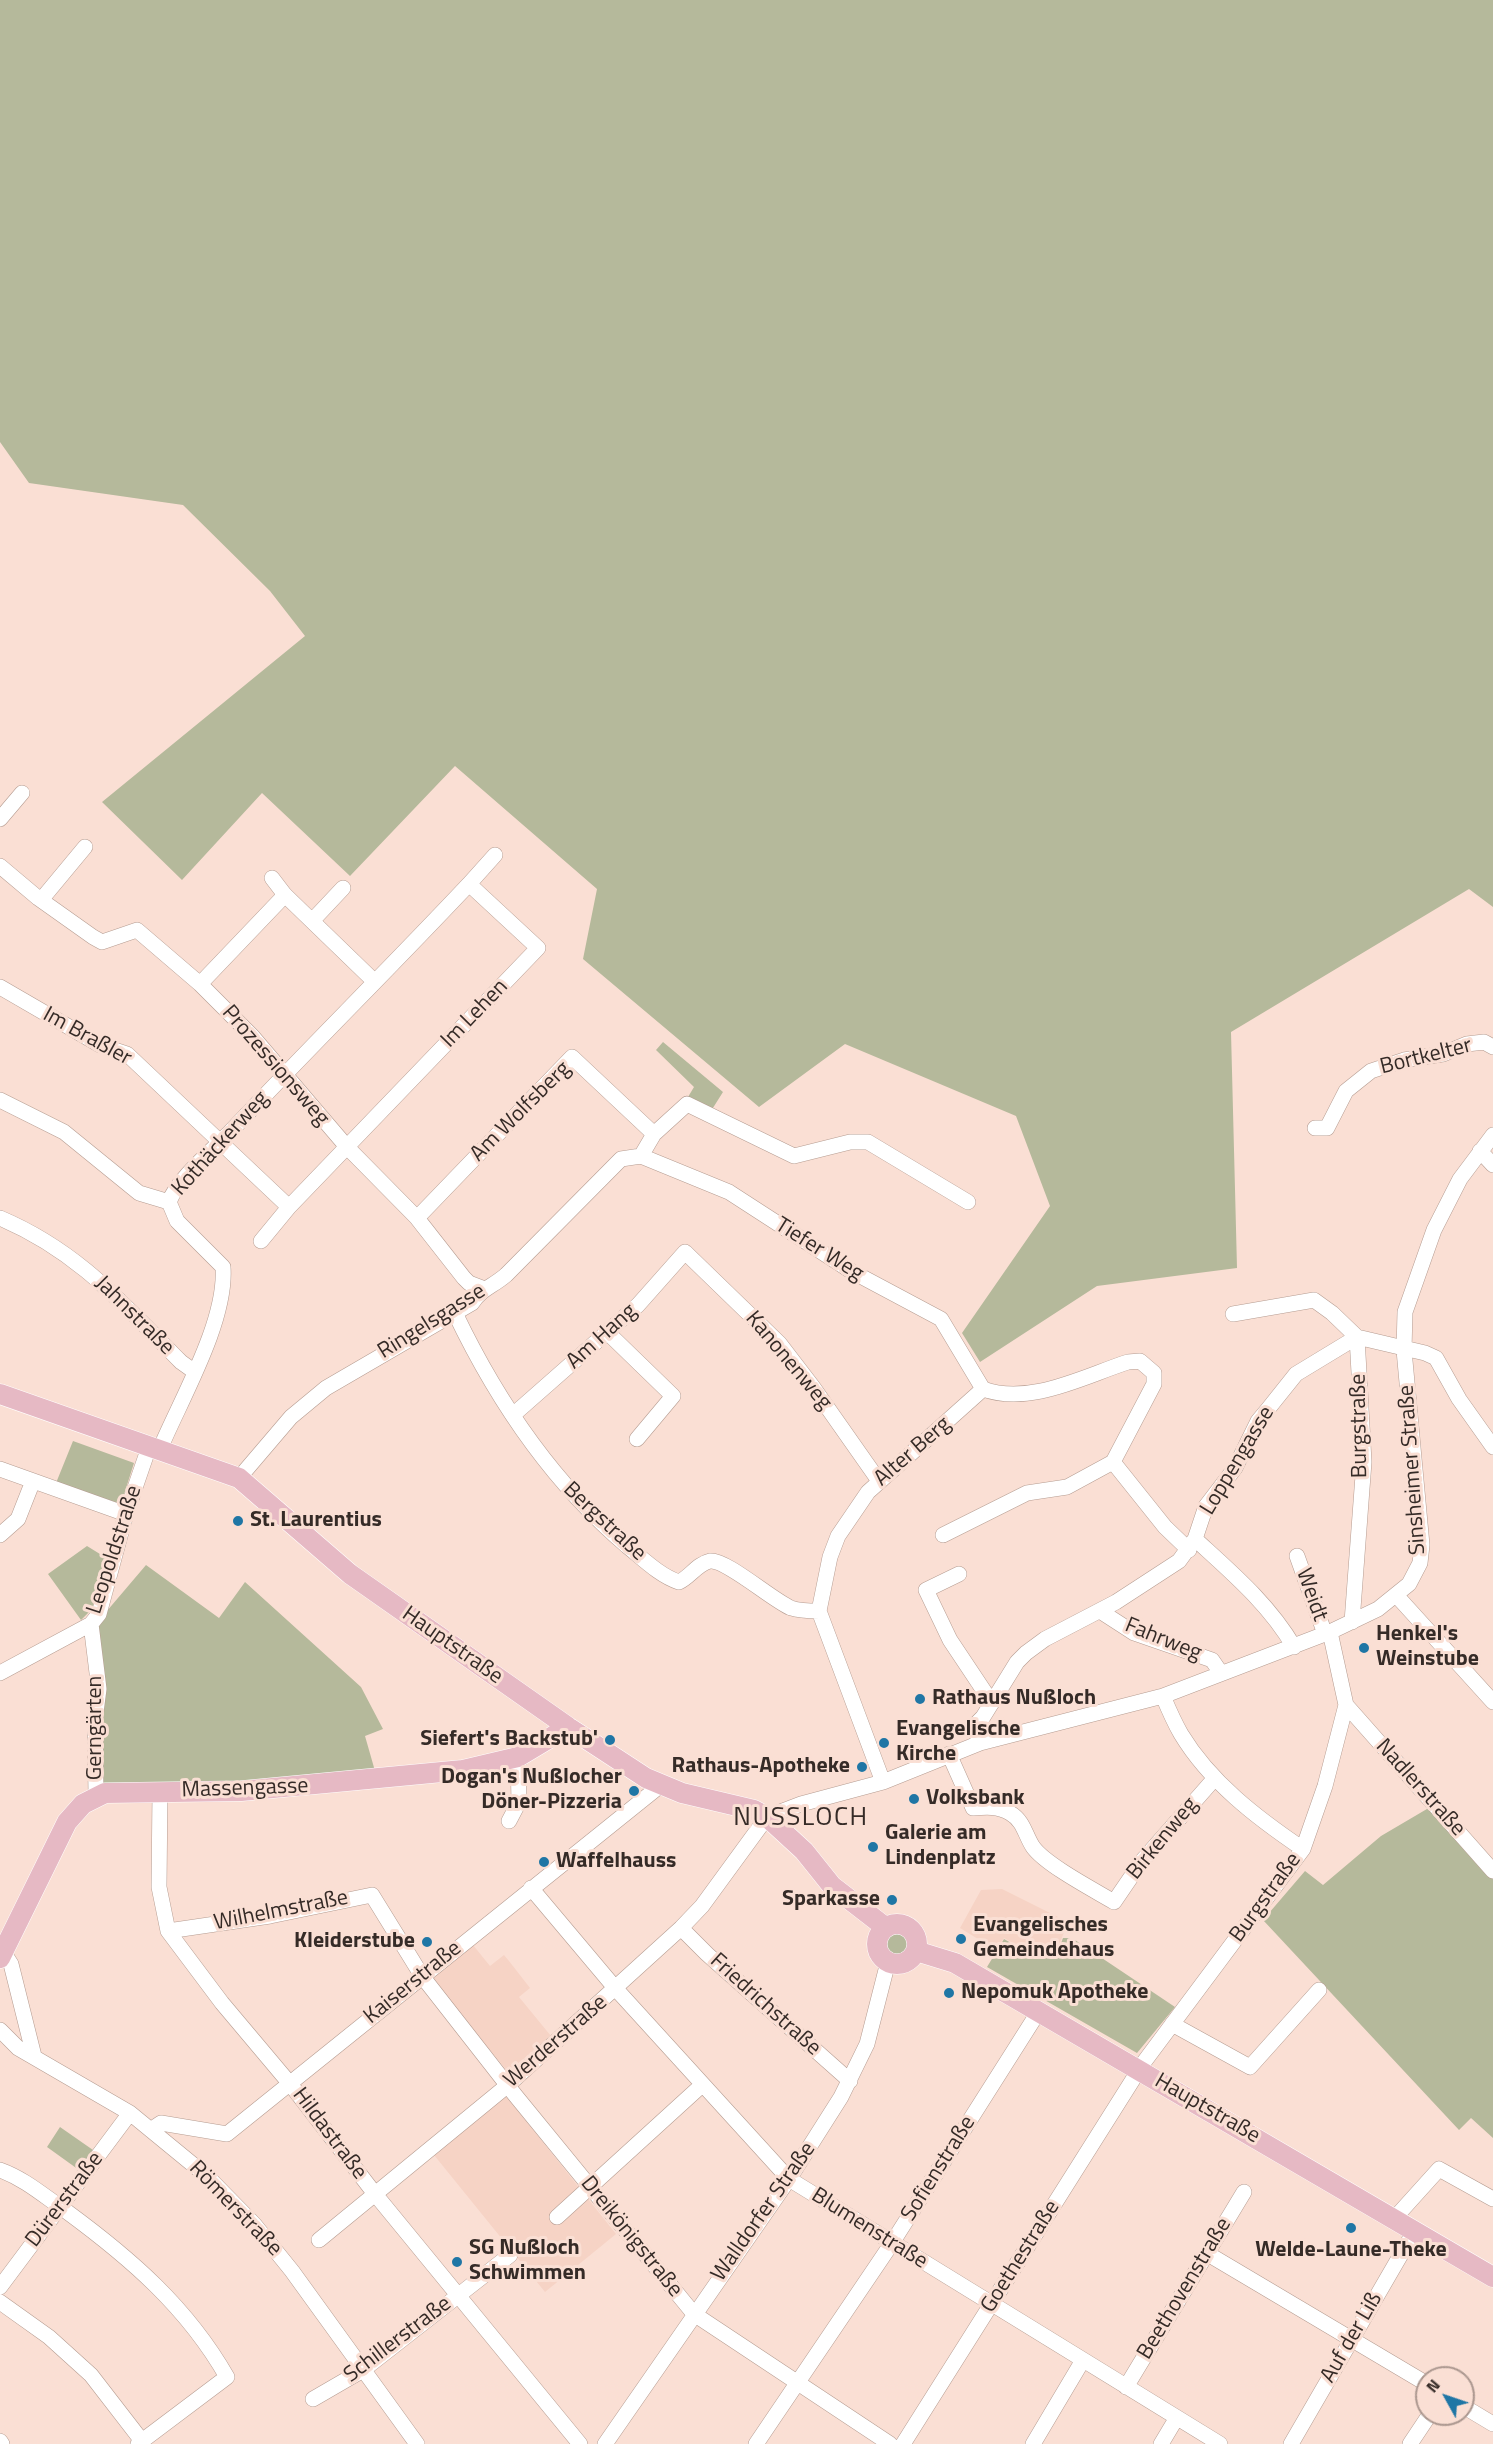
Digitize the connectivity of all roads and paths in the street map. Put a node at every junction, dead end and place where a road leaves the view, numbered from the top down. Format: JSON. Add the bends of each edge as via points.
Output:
{"nodes":[{"id":1,"x":22,"y":793,"type":"dead end"},
{"id":2,"x":0,"y":819,"type":"edge"},
{"id":3,"x":85,"y":847,"type":"dead end"},
{"id":4,"x":495,"y":855,"type":"dead end"},
{"id":5,"x":0,"y":866,"type":"edge"},
{"id":6,"x":272,"y":878,"type":"dead end"},
{"id":7,"x":470,"y":884,"type":"junction"},
{"id":8,"x":343,"y":888,"type":"dead end"},
{"id":9,"x":285,"y":895,"type":"junction"},
{"id":10,"x":41,"y":900,"type":"junction"},
{"id":11,"x":312,"y":921,"type":"junction"},
{"id":12,"x":375,"y":982,"type":"junction"},
{"id":13,"x":200,"y":984,"type":"junction"},
{"id":14,"x":0,"y":987,"type":"edge"},
{"id":15,"x":1493,"y":1047,"type":"edge"},
{"id":16,"x":284,"y":1075,"type":"junction"},
{"id":17,"x":0,"y":1100,"type":"edge"},
{"id":18,"x":1315,"y":1128,"type":"dead end"},
{"id":19,"x":654,"y":1134,"type":"junction"},
{"id":20,"x":1493,"y":1135,"type":"edge"},
{"id":21,"x":219,"y":1144,"type":"junction"},
{"id":22,"x":346,"y":1147,"type":"junction"},
{"id":23,"x":1480,"y":1151,"type":"junction"},
{"id":24,"x":641,"y":1156,"type":"junction"},
{"id":25,"x":1493,"y":1165,"type":"edge"},
{"id":26,"x":169,"y":1202,"type":"junction"},
{"id":27,"x":968,"y":1202,"type":"dead end"},
{"id":28,"x":289,"y":1207,"type":"junction"},
{"id":29,"x":0,"y":1218,"type":"edge"},
{"id":30,"x":417,"y":1218,"type":"junction"},
{"id":31,"x":261,"y":1241,"type":"dead end"},
{"id":32,"x":685,"y":1252,"type":"joint"},
{"id":33,"x":482,"y":1288,"type":"junction"},
{"id":34,"x":455,"y":1313,"type":"junction"},
{"id":35,"x":1233,"y":1314,"type":"dead end"},
{"id":36,"x":608,"y":1333,"type":"junction"},
{"id":37,"x":1357,"y":1337,"type":"junction"},
{"id":38,"x":1404,"y":1350,"type":"junction"},
{"id":39,"x":195,"y":1372,"type":"junction"},
{"id":40,"x":983,"y":1389,"type":"junction"},
{"id":41,"x":0,"y":1394,"type":"edge"},
{"id":42,"x":513,"y":1415,"type":"junction"},
{"id":43,"x":637,"y":1439,"type":"dead end"},
{"id":44,"x":1493,"y":1447,"type":"edge"},
{"id":45,"x":155,"y":1448,"type":"junction"},
{"id":46,"x":1113,"y":1462,"type":"junction"},
{"id":47,"x":0,"y":1470,"type":"edge"},
{"id":48,"x":239,"y":1478,"type":"junction"},
{"id":49,"x":33,"y":1481,"type":"junction"},
{"id":50,"x":879,"y":1481,"type":"junction"},
{"id":51,"x":126,"y":1514,"type":"junction"},
{"id":52,"x":943,"y":1534,"type":"dead end"},
{"id":53,"x":0,"y":1535,"type":"edge"},
{"id":54,"x":1192,"y":1545,"type":"junction"},
{"id":55,"x":1297,"y":1556,"type":"dead end"},
{"id":56,"x":959,"y":1574,"type":"dead end"},
{"id":57,"x":1396,"y":1595,"type":"junction"},
{"id":58,"x":819,"y":1611,"type":"junction"},
{"id":59,"x":1100,"y":1611,"type":"junction"},
{"id":60,"x":1352,"y":1622,"type":"junction"},
{"id":61,"x":91,"y":1624,"type":"junction"},
{"id":62,"x":1328,"y":1633,"type":"junction"},
{"id":63,"x":1293,"y":1647,"type":"junction"},
{"id":64,"x":0,"y":1673,"type":"edge"},
{"id":65,"x":1221,"y":1673,"type":"junction"},
{"id":66,"x":1493,"y":1678,"type":"edge"},
{"id":67,"x":1479,"y":1686,"type":"junction"},
{"id":68,"x":1162,"y":1696,"type":"junction"},
{"id":69,"x":1493,"y":1701,"type":"edge"},
{"id":70,"x":992,"y":1703,"type":"junction"},
{"id":71,"x":1346,"y":1705,"type":"junction"},
{"id":72,"x":568,"y":1727,"type":"junction"},
{"id":73,"x":980,"y":1743,"type":"junction"},
{"id":74,"x":949,"y":1754,"type":"junction"},
{"id":75,"x":518,"y":1757,"type":"junction"},
{"id":76,"x":1215,"y":1778,"type":"junction"},
{"id":77,"x":883,"y":1782,"type":"junction"},
{"id":78,"x":661,"y":1785,"type":"junction"},
{"id":79,"x":160,"y":1792,"type":"junction"},
{"id":80,"x":96,"y":1796,"type":"junction"},
{"id":81,"x":767,"y":1817,"type":"junction"},
{"id":82,"x":510,"y":1821,"type":"dead end"},
{"id":83,"x":1303,"y":1849,"type":"junction"},
{"id":84,"x":1493,"y":1871,"type":"edge"},
{"id":85,"x":531,"y":1888,"type":"junction"},
{"id":86,"x":885,"y":1927,"type":"junction"},
{"id":87,"x":681,"y":1928,"type":"junction"},
{"id":88,"x":168,"y":1931,"type":"junction"},
{"id":89,"x":916,"y":1951,"type":"junction"},
{"id":90,"x":2,"y":1955,"type":"edge"},
{"id":91,"x":888,"y":1962,"type":"junction"},
{"id":92,"x":422,"y":1976,"type":"junction"},
{"id":93,"x":616,"y":1989,"type":"junction"},
{"id":94,"x":1319,"y":1990,"type":"dead end"},
{"id":95,"x":1039,"y":2012,"type":"junction"},
{"id":96,"x":1172,"y":2024,"type":"junction"},
{"id":97,"x":0,"y":2030,"type":"edge"},
{"id":98,"x":34,"y":2056,"type":"junction"},
{"id":99,"x":1139,"y":2070,"type":"junction"},
{"id":100,"x":850,"y":2081,"type":"junction"},
{"id":101,"x":291,"y":2085,"type":"junction"},
{"id":102,"x":508,"y":2085,"type":"junction"},
{"id":103,"x":702,"y":2085,"type":"junction"},
{"id":104,"x":130,"y":2113,"type":"junction"},
{"id":105,"x":152,"y":2129,"type":"junction"},
{"id":106,"x":0,"y":2170,"type":"edge"},
{"id":107,"x":789,"y":2179,"type":"junction"},
{"id":108,"x":591,"y":2188,"type":"junction"},
{"id":109,"x":1244,"y":2192,"type":"dead end"},
{"id":110,"x":375,"y":2194,"type":"junction"},
{"id":111,"x":1493,"y":2199,"type":"edge"},
{"id":112,"x":59,"y":2207,"type":"junction"},
{"id":113,"x":557,"y":2217,"type":"dead end"},
{"id":114,"x":1393,"y":2220,"type":"junction"},
{"id":115,"x":1414,"y":2232,"type":"junction"},
{"id":116,"x":319,"y":2241,"type":"dead end"},
{"id":117,"x":892,"y":2243,"type":"junction"},
{"id":118,"x":510,"y":2254,"type":"dead end"},
{"id":119,"x":1208,"y":2254,"type":"junction"},
{"id":120,"x":1493,"y":2277,"type":"edge"},
{"id":121,"x":0,"y":2287,"type":"edge"},
{"id":122,"x":459,"y":2294,"type":"junction"},
{"id":123,"x":0,"y":2301,"type":"edge"},
{"id":124,"x":991,"y":2304,"type":"junction"},
{"id":125,"x":694,"y":2314,"type":"junction"},
{"id":126,"x":1352,"y":2338,"type":"junction"},
{"id":127,"x":1083,"y":2360,"type":"junction"},
{"id":128,"x":363,"y":2370,"type":"junction"},
{"id":129,"x":1415,"y":2377,"type":"edge"},
{"id":130,"x":799,"y":2382,"type":"junction"},
{"id":131,"x":1125,"y":2387,"type":"junction"},
{"id":132,"x":313,"y":2399,"type":"dead end"},
{"id":133,"x":1475,"y":2413,"type":"edge"},
{"id":134,"x":1176,"y":2419,"type":"junction"},
{"id":135,"x":1493,"y":2424,"type":"edge"},
{"id":136,"x":1422,"y":2426,"type":"edge"},
{"id":137,"x":140,"y":2442,"type":"edge"},
{"id":138,"x":417,"y":2444,"type":"edge"},
{"id":139,"x":579,"y":2444,"type":"edge"},
{"id":140,"x":605,"y":2444,"type":"edge"},
{"id":141,"x":756,"y":2444,"type":"edge"},
{"id":142,"x":890,"y":2444,"type":"edge"},
{"id":143,"x":903,"y":2444,"type":"edge"},
{"id":144,"x":1033,"y":2444,"type":"edge"},
{"id":145,"x":1161,"y":2444,"type":"edge"},
{"id":146,"x":1220,"y":2444,"type":"edge"},
{"id":147,"x":1291,"y":2444,"type":"edge"},
{"id":148,"x":1410,"y":2444,"type":"edge"}],
"edges":[{"from":1,"to":2,"type":"street"},
{"from":3,"to":10,"type":"street"},
{"from":4,"to":7,"type":"street"},
{"from":5,"to":10,"type":"street","name":"Prozessionsweg"},
{"from":6,"to":9,"type":"street"},
{"from":7,"to":12,"type":"street"},
{"from":7,"to":22,"type":"street","name":"Im Lehen","via":[[538,948]]},
{"from":8,"to":11,"type":"street"},
{"from":9,"to":11,"type":"street"},
{"from":9,"to":13,"type":"street"},
{"from":10,"to":13,"type":"street","name":"Prozessionsweg","via":[[102,942],[137,930]]},
{"from":11,"to":12,"type":"street"},
{"from":12,"to":16,"type":"street"},
{"from":13,"to":16,"type":"street","name":"Prozessionsweg","via":[[253,1036]]},
{"from":14,"to":21,"type":"street","name":"Im Braßler","via":[[100,1045],[127,1054]]},
{"from":15,"to":18,"type":"street","name":"Bortkelter","via":[[1484,1042],[1467,1044],[1443,1054],[1404,1060],[1371,1071],[1346,1091],[1327,1128]]},
{"from":16,"to":21,"type":"street","name":"Kothäckerweg"},
{"from":16,"to":22,"type":"street","name":"Prozessionsweg"},
{"from":17,"to":26,"type":"street","via":[[64,1132],[139,1192]]},
{"from":19,"to":24,"type":"street"},
{"from":19,"to":27,"type":"street","via":[[687,1104],[794,1156],[850,1142],[868,1142]]},
{"from":19,"to":30,"type":"street","name":"Am Wolfsberg","via":[[572,1058]]},
{"from":20,"to":23,"type":"street","name":"Sinsheimer Straße"},
{"from":21,"to":26,"type":"street","name":"Kothäckerweg","via":[[175,1190]]},
{"from":21,"to":28,"type":"street","name":"Im Braßler"},
{"from":22,"to":28,"type":"street"},
{"from":22,"to":30,"type":"street","name":"Prozessionsweg"},
{"from":23,"to":25,"type":"street"},
{"from":23,"to":38,"type":"street","name":"Sinsheimer Straße","via":[[1460,1179],[1415,1278],[1405,1312]]},
{"from":24,"to":33,"type":"street","name":"Ringelsgasse","via":[[621,1159],[506,1275]]},
{"from":24,"to":40,"type":"street","name":"Tiefer Weg","via":[[729,1192],[851,1271],[941,1319]]},
{"from":26,"to":39,"type":"street","name":"Kothäckerweg","via":[[177,1221],[223,1267],[223,1293]]},
{"from":28,"to":31,"type":"street"},
{"from":29,"to":39,"type":"street","name":"Jahnstraße","via":[[57,1246],[82,1265]]},
{"from":30,"to":33,"type":"street","name":"Prozessionsweg","via":[[464,1278]]},
{"from":32,"to":36,"type":"street","name":"Am Hang"},
{"from":32,"to":50,"type":"street","name":"Kanonenweg","via":[[780,1344]]},
{"from":33,"to":34,"type":"street","name":"Ringelsgasse","via":[[472,1303]]},
{"from":34,"to":42,"type":"street","name":"Bergstraße","via":[[477,1358]]},
{"from":34,"to":48,"type":"street","name":"Ringelsgasse","via":[[326,1388],[291,1417]]},
{"from":35,"to":37,"type":"street","via":[[1314,1300]]},
{"from":36,"to":42,"type":"street","name":"Am Hang"},
{"from":36,"to":43,"type":"street","via":[[673,1396]]},
{"from":37,"to":38,"type":"street"},
{"from":37,"to":54,"type":"street","name":"Loppengasse","via":[[1296,1374],[1275,1400],[1258,1422],[1235,1468],[1206,1506]]},
{"from":37,"to":60,"type":"street","name":"Burgstraße","via":[[1364,1462]]},
{"from":38,"to":44,"type":"street","via":[[1436,1359]]},
{"from":38,"to":57,"type":"street","name":"Sinsheimer Straße","via":[[1422,1545],[1416,1574]]},
{"from":39,"to":45,"type":"street","name":"Jahnstraße"},
{"from":40,"to":46,"type":"street","via":[[1004,1395],[1029,1393],[1128,1362],[1140,1362],[1154,1373],[1154,1384]]},
{"from":40,"to":50,"type":"street","name":"Alter Berg"},
{"from":41,"to":45,"type":"main road","name":"Hauptstraße"},
{"from":42,"to":58,"type":"street","name":"Bergstraße","via":[[546,1464],[593,1517],[671,1580],[679,1582],[700,1564],[712,1560],[791,1608]]},
{"from":45,"to":48,"type":"main road","name":"Hauptstraße"},
{"from":45,"to":51,"type":"street","name":"Leopoldstraße"},
{"from":46,"to":52,"type":"street","via":[[1067,1487],[1027,1493]]},
{"from":46,"to":54,"type":"street","via":[[1165,1527]]},
{"from":47,"to":49,"type":"street"},
{"from":48,"to":72,"type":"main road","name":"Hauptstraße","via":[[350,1574]]},
{"from":49,"to":51,"type":"street"},
{"from":49,"to":53,"type":"street","via":[[18,1519]]},
{"from":50,"to":58,"type":"street","name":"Alter Berg","via":[[838,1536]]},
{"from":51,"to":61,"type":"street","name":"Leopoldstraße","via":[[99,1614]]},
{"from":54,"to":59,"type":"street","name":"Loppengasse","via":[[1179,1562]]},
{"from":54,"to":63,"type":"street","via":[[1260,1601],[1284,1629]]},
{"from":55,"to":62,"type":"street","name":"Weidt"},
{"from":56,"to":70,"type":"street","via":[[926,1590],[950,1640]]},
{"from":57,"to":60,"type":"street","name":"Sinsheimer Straße"},
{"from":57,"to":67,"type":"street"},
{"from":58,"to":77,"type":"street"},
{"from":59,"to":65,"type":"street","name":"Fahrweg","via":[[1134,1633],[1212,1660]]},
{"from":59,"to":70,"type":"street","name":"Loppengasse","via":[[1026,1653]]},
{"from":60,"to":62,"type":"street","name":"Sinsheimer Straße"},
{"from":61,"to":64,"type":"street","name":"Leopoldstraße"},
{"from":61,"to":80,"type":"street","name":"Gerngärten","via":[[99,1689],[95,1720]]},
{"from":62,"to":63,"type":"street","name":"Sinsheimer Straße"},
{"from":62,"to":71,"type":"street","name":"Burgstraße"},
{"from":63,"to":65,"type":"street","name":"Sinsheimer Straße"},
{"from":65,"to":68,"type":"street","name":"Sinsheimer Straße"},
{"from":66,"to":67,"type":"street"},
{"from":67,"to":69,"type":"street"},
{"from":68,"to":73,"type":"street","name":"Sinsheimer Straße"},
{"from":68,"to":76,"type":"street","via":[[1180,1733]]},
{"from":70,"to":73,"type":"street","name":"Loppengasse","via":[[974,1726]]},
{"from":71,"to":83,"type":"street","name":"Burgstraße","via":[[1325,1786]]},
{"from":71,"to":84,"type":"street","name":"Nadlerstraße"},
{"from":72,"to":75,"type":"main road","name":"Massengasse"},
{"from":72,"to":78,"type":"main road","name":"Hauptstraße"},
{"from":73,"to":74,"type":"street","name":"Sinsheimer Straße"},
{"from":74,"to":76,"type":"street","name":"Birkenweg","via":[[973,1808],[995,1807],[1011,1813],[1026,1830],[1033,1847],[1050,1862],[1120,1906],[1142,1861]]},
{"from":74,"to":77,"type":"street","name":"Sinsheimer Straße"},
{"from":75,"to":79,"type":"main road","name":"Massengasse","via":[[463,1770],[324,1785]]},
{"from":75,"to":82,"type":"street","via":[[519,1802]]},
{"from":76,"to":83,"type":"street","via":[[1252,1812]]},
{"from":77,"to":81,"type":"street","name":"Sinsheimer Straße"},
{"from":78,"to":81,"type":"main road","name":"Hauptstraße"},
{"from":78,"to":85,"type":"street","name":"Kaiserstraße"},
{"from":79,"to":80,"type":"main road","name":"Massengasse"},
{"from":79,"to":88,"type":"street","name":"Hildastraße","via":[[159,1887]]},
{"from":80,"to":90,"type":"main road","name":"Massengasse","via":[[73,1812],[67,1822]]},
{"from":81,"to":86,"type":"main road","name":"Hauptstraße","via":[[804,1851],[832,1886]]},
{"from":81,"to":87,"type":"street","name":"Werderstraße","via":[[702,1906]]},
{"from":83,"to":96,"type":"street","name":"Burgstraße"},
{"from":85,"to":92,"type":"street","name":"Kaiserstraße"},
{"from":85,"to":93,"type":"street","name":"Blumenstraße"},
{"from":86,"to":89,"type":"main road","name":"Hauptstraße","via":[[897,1924],[909,1928],[917,1938]]},
{"from":86,"to":91,"type":"main road","via":[[877,1942],[879,1954]]},
{"from":87,"to":93,"type":"street","name":"Werderstraße"},
{"from":87,"to":100,"type":"street","name":"Friedrichstraße"},
{"from":88,"to":92,"type":"street","name":"Wilhelmstraße","via":[[372,1895]]},
{"from":88,"to":101,"type":"street","name":"Hildastraße"},
{"from":89,"to":91,"type":"main road","via":[[905,1963]]},
{"from":89,"to":95,"type":"main road","name":"Hauptstraße","via":[[955,1963]]},
{"from":90,"to":98,"type":"street","name":"Massengasse","via":[[11,1964]]},
{"from":91,"to":100,"type":"street","name":"Walldorfer Straße","via":[[873,2025]]},
{"from":92,"to":101,"type":"street","name":"Kaiserstraße"},
{"from":92,"to":102,"type":"street","name":"Dreikönigstraße"},
{"from":93,"to":102,"type":"street","name":"Werderstraße"},
{"from":93,"to":103,"type":"street","name":"Blumenstraße"},
{"from":94,"to":96,"type":"street","via":[[1250,2067]]},
{"from":95,"to":99,"type":"main road","name":"Hauptstraße"},
{"from":95,"to":117,"type":"street","name":"Sofienstraße"},
{"from":96,"to":99,"type":"street","name":"Burgstraße"},
{"from":97,"to":98,"type":"street","name":"Römerstraße","via":[[9,2042]]},
{"from":98,"to":104,"type":"street","name":"Römerstraße"},
{"from":99,"to":114,"type":"main road","name":"Hauptstraße"},
{"from":99,"to":124,"type":"street","name":"Goethestraße"},
{"from":100,"to":107,"type":"street","name":"Walldorfer Straße"},
{"from":101,"to":105,"type":"street","name":"Kaiserstraße","via":[[227,2134],[160,2123]]},
{"from":101,"to":110,"type":"street","name":"Hildastraße"},
{"from":102,"to":108,"type":"street","name":"Dreikönigstraße"},
{"from":102,"to":110,"type":"street","name":"Werderstraße"},
{"from":103,"to":107,"type":"street","name":"Blumenstraße"},
{"from":103,"to":108,"type":"street"},
{"from":104,"to":105,"type":"street","name":"Römerstraße"},
{"from":104,"to":112,"type":"street","name":"Dürerstraße"},
{"from":105,"to":128,"type":"street","name":"Römerstraße","via":[[208,2177],[254,2224]]},
{"from":106,"to":112,"type":"street","via":[[25,2182]]},
{"from":107,"to":117,"type":"street","name":"Blumenstraße"},
{"from":107,"to":125,"type":"street","name":"Walldorfer Straße"},
{"from":108,"to":113,"type":"street"},
{"from":108,"to":125,"type":"street","name":"Dreikönigstraße"},
{"from":109,"to":119,"type":"street","name":"Beethovenstraße"},
{"from":110,"to":116,"type":"street","name":"Werderstraße"},
{"from":110,"to":122,"type":"street","name":"Hildastraße"},
{"from":111,"to":114,"type":"street","via":[[1439,2169]]},
{"from":112,"to":121,"type":"street","name":"Dürerstraße"},
{"from":112,"to":137,"type":"street","via":[[113,2245],[158,2285],[209,2346],[227,2377]]},
{"from":114,"to":115,"type":"main road","name":"Hauptstraße"},
{"from":115,"to":120,"type":"main road","name":"Hauptstraße"},
{"from":115,"to":126,"type":"street","name":"Auf der Liß"},
{"from":117,"to":124,"type":"street","name":"Blumenstraße"},
{"from":117,"to":130,"type":"street","name":"Sofienstraße"},
{"from":118,"to":122,"type":"street","name":"Schillerstraße"},
{"from":119,"to":126,"type":"street"},
{"from":119,"to":131,"type":"street","name":"Beethovenstraße"},
{"from":122,"to":128,"type":"street","name":"Schillerstraße"},
{"from":122,"to":139,"type":"street","name":"Hildastraße"},
{"from":123,"to":137,"type":"street","via":[[49,2337],[92,2376]]},
{"from":124,"to":127,"type":"street","name":"Blumenstraße"},
{"from":124,"to":143,"type":"street","name":"Goethestraße"},
{"from":125,"to":130,"type":"street","name":"Dreikönigstraße"},
{"from":125,"to":140,"type":"street","name":"Walldorfer Straße"},
{"from":126,"to":129,"type":"street"},
{"from":126,"to":147,"type":"street","name":"Auf der Liß"},
{"from":127,"to":131,"type":"street","name":"Blumenstraße"},
{"from":127,"to":144,"type":"street"},
{"from":128,"to":132,"type":"street","name":"Schillerstraße"},
{"from":128,"to":138,"type":"street","name":"Römerstraße"},
{"from":130,"to":141,"type":"street","name":"Sofienstraße"},
{"from":130,"to":142,"type":"street","name":"Dreikönigstraße"},
{"from":131,"to":134,"type":"street","name":"Blumenstraße"},
{"from":133,"to":135,"type":"street"},
{"from":134,"to":145,"type":"street"},
{"from":134,"to":146,"type":"street","name":"Blumenstraße"},
{"from":136,"to":148,"type":"street"}]}
